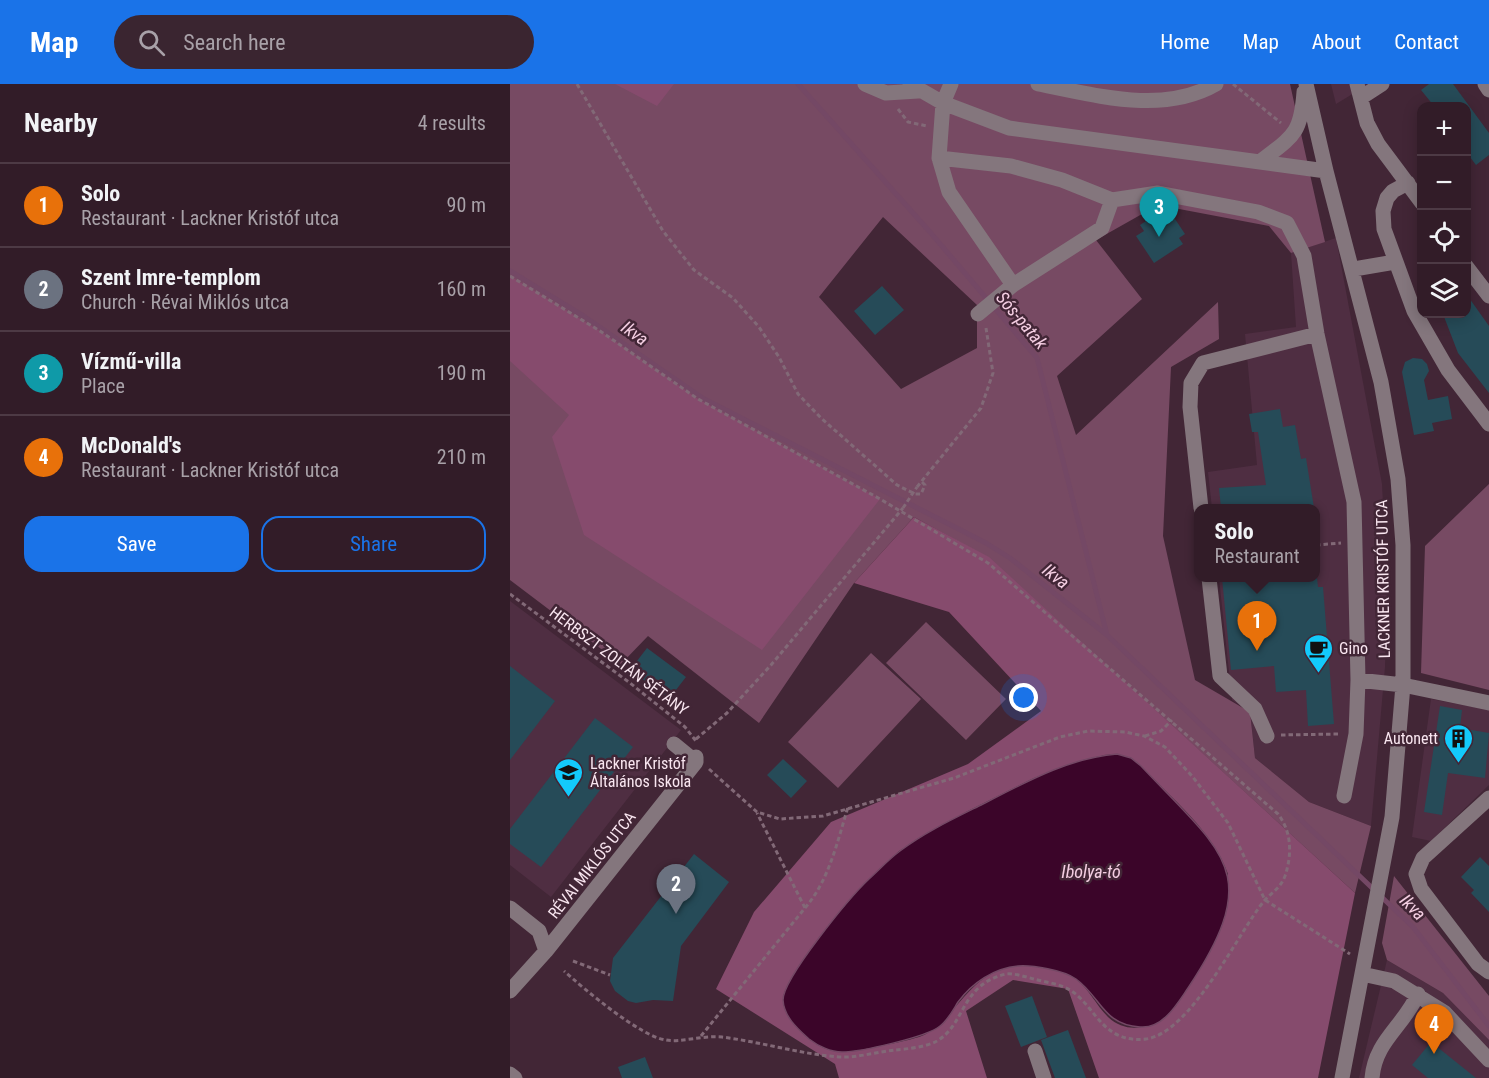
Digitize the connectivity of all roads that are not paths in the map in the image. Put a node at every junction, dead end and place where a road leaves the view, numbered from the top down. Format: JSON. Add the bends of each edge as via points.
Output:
{"nodes":[{"id":1,"x":865,"y":84,"type":"edge"},
{"id":2,"x":951,"y":84,"type":"edge"},
{"id":3,"x":1038,"y":84,"type":"edge"},
{"id":4,"x":1216,"y":84,"type":"edge"},
{"id":5,"x":1306,"y":84,"type":"edge"},
{"id":6,"x":1382,"y":84,"type":"edge"},
{"id":7,"x":1485,"y":84,"type":"edge"},
{"id":8,"x":914,"y":87,"type":"edge"},
{"id":9,"x":1359,"y":90,"type":"edge"},
{"id":10,"x":1489,"y":90,"type":"edge"},
{"id":11,"x":943,"y":103,"type":"junction"},
{"id":12,"x":939,"y":158,"type":"junction"},
{"id":13,"x":1261,"y":161,"type":"junction"},
{"id":14,"x":1326,"y":171,"type":"junction"},
{"id":15,"x":1408,"y":183,"type":"junction"},
{"id":16,"x":1417,"y":196,"type":"edge"},
{"id":17,"x":1112,"y":200,"type":"junction"},
{"id":18,"x":1395,"y":262,"type":"junction"},
{"id":19,"x":1354,"y":269,"type":"junction"},
{"id":20,"x":1471,"y":271,"type":"edge"},
{"id":21,"x":1013,"y":285,"type":"junction"},
{"id":22,"x":1489,"y":296,"type":"edge"},
{"id":23,"x":980,"y":313,"type":"road end"},
{"id":24,"x":1317,"y":334,"type":"junction"},
{"id":25,"x":1489,"y":424,"type":"edge"},
{"id":26,"x":1201,"y":504,"type":"edge"},
{"id":27,"x":1209,"y":582,"type":"edge"},
{"id":28,"x":1358,"y":680,"type":"junction"},
{"id":29,"x":1403,"y":685,"type":"junction"},
{"id":30,"x":1489,"y":703,"type":"edge"},
{"id":31,"x":1267,"y":736,"type":"road end"},
{"id":32,"x":674,"y":744,"type":"dead end"},
{"id":33,"x":1344,"y":796,"type":"dead end"},
{"id":34,"x":1489,"y":798,"type":"edge"},
{"id":35,"x":510,"y":908,"type":"edge"},
{"id":36,"x":546,"y":951,"type":"junction"},
{"id":37,"x":1363,"y":969,"type":"junction"},
{"id":38,"x":1489,"y":972,"type":"edge"},
{"id":39,"x":510,"y":991,"type":"edge"},
{"id":40,"x":1418,"y":994,"type":"junction"},
{"id":41,"x":1035,"y":1051,"type":"dead end"},
{"id":42,"x":1489,"y":1060,"type":"edge"},
{"id":43,"x":510,"y":1074,"type":"edge"},
{"id":44,"x":515,"y":1078,"type":"edge"},
{"id":45,"x":1044,"y":1078,"type":"edge"},
{"id":46,"x":1342,"y":1078,"type":"edge"},
{"id":47,"x":1372,"y":1078,"type":"edge"}],
"edges":[{"from":1,"to":8,"type":"street","via":[[886,93]]},
{"from":2,"to":11,"type":"street"},
{"from":3,"to":4,"type":"street","via":[[1121,100],[1169,99],[1201,92]]},
{"from":5,"to":13,"type":"street","via":[[1295,135]]},
{"from":5,"to":14,"type":"street","name":"LACKNER KRISTÓF UTCA"},
{"from":6,"to":9,"type":"street"},
{"from":7,"to":10,"type":"street"},
{"from":8,"to":11,"type":"street"},
{"from":9,"to":15,"type":"street","via":[[1378,144]]},
{"from":11,"to":12,"type":"street"},
{"from":11,"to":13,"type":"street","via":[[1009,128]]},
{"from":12,"to":17,"type":"street","via":[[1011,166],[1062,180]]},
{"from":12,"to":21,"type":"street","via":[[949,192]]},
{"from":13,"to":14,"type":"street"},
{"from":14,"to":19,"type":"street","name":"LACKNER KRISTÓF UTCA"},
{"from":15,"to":16,"type":"street"},
{"from":15,"to":18,"type":"street","via":[[1393,191],[1383,211],[1384,230]]},
{"from":17,"to":21,"type":"street","via":[[1102,228]]},
{"from":17,"to":24,"type":"street","via":[[1158,194],[1258,212],[1287,223],[1304,256]]},
{"from":18,"to":19,"type":"street"},
{"from":18,"to":25,"type":"street","via":[[1428,337]]},
{"from":19,"to":29,"type":"street","name":"LACKNER KRISTÓF UTCA","via":[[1381,382],[1398,479],[1404,556]]},
{"from":20,"to":22,"type":"street"},
{"from":21,"to":23,"type":"street"},
{"from":24,"to":26,"type":"street","via":[[1203,363],[1191,383],[1190,407]]},
{"from":24,"to":28,"type":"street","via":[[1354,502]]},
{"from":27,"to":31,"type":"street","via":[[1220,675],[1255,709]]},
{"from":28,"to":29,"type":"street"},
{"from":28,"to":33,"type":"street","via":[[1356,734]]},
{"from":29,"to":30,"type":"street"},
{"from":29,"to":37,"type":"street","name":"LACKNER KRISTÓF UTCA","via":[[1392,817]]},
{"from":32,"to":36,"type":"street","name":"RÉVAI MIKLÓS UTCA","via":[[696,760]]},
{"from":34,"to":38,"type":"street","via":[[1420,862],[1416,874],[1421,889],[1478,964]]},
{"from":35,"to":36,"type":"street","via":[[539,931]]},
{"from":36,"to":39,"type":"street","name":"RÉVAI MIKLÓS UTCA"},
{"from":37,"to":40,"type":"street"},
{"from":37,"to":46,"type":"street","name":"LACKNER KRISTÓF UTCA"},
{"from":40,"to":42,"type":"street","via":[[1444,1012]]},
{"from":40,"to":47,"type":"street","via":[[1410,1012],[1379,1048]]},
{"from":41,"to":45,"type":"street"},
{"from":43,"to":44,"type":"street"}]}
